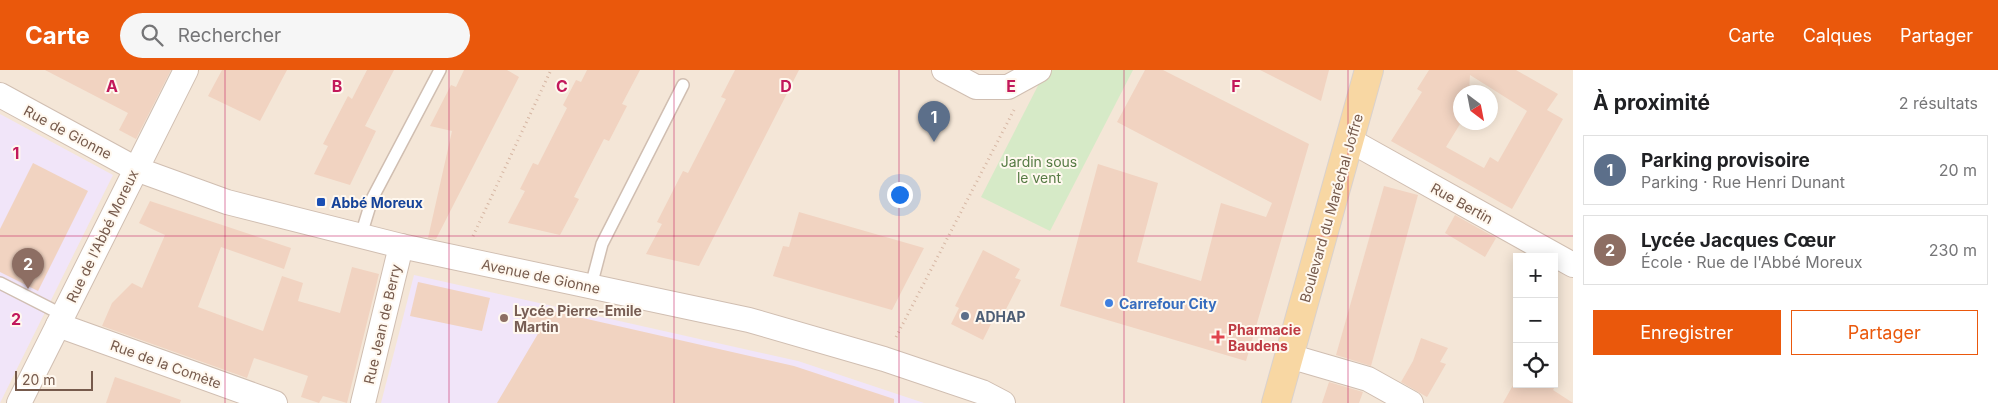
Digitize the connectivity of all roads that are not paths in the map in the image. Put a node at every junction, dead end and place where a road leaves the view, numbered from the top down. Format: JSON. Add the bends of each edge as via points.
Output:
{"nodes":[{"id":1,"x":186,"y":70,"type":"edge"},
{"id":2,"x":440,"y":70,"type":"edge"},
{"id":3,"x":944,"y":70,"type":"edge"},
{"id":4,"x":1039,"y":70,"type":"edge"},
{"id":5,"x":1370,"y":70,"type":"edge"},
{"id":6,"x":683,"y":85,"type":"dead end"},
{"id":7,"x":0,"y":95,"type":"edge"},
{"id":8,"x":1351,"y":141,"type":"junction"},
{"id":9,"x":136,"y":169,"type":"junction"},
{"id":10,"x":361,"y":235,"type":"junction"},
{"id":11,"x":401,"y":246,"type":"junction"},
{"id":12,"x":1573,"y":265,"type":"edge"},
{"id":13,"x":0,"y":283,"type":"edge"},
{"id":14,"x":590,"y":286,"type":"junction"},
{"id":15,"x":60,"y":320,"type":"junction"},
{"id":16,"x":1289,"y":356,"type":"junction"},
{"id":17,"x":19,"y":403,"type":"edge"},
{"id":18,"x":275,"y":403,"type":"edge"},
{"id":19,"x":363,"y":403,"type":"edge"},
{"id":20,"x":1003,"y":403,"type":"edge"},
{"id":21,"x":1276,"y":403,"type":"edge"},
{"id":22,"x":1411,"y":403,"type":"edge"}],
"edges":[{"from":1,"to":9,"type":"street","name":"Rue de l'Abbé Moreux"},
{"from":2,"to":10,"type":"lane","via":[[372,199]]},
{"from":3,"to":4,"type":"street","via":[[976,87],[1008,87]]},
{"from":5,"to":8,"type":"main road","name":"Boulevard du Maréchal Joffre"},
{"from":6,"to":14,"type":"lane","via":[[602,244]]},
{"from":7,"to":9,"type":"street","name":"Rue de Gionne"},
{"from":8,"to":12,"type":"street","name":"Rue Bertin"},
{"from":8,"to":16,"type":"main road","name":"Boulevard du Maréchal Joffre"},
{"from":9,"to":10,"type":"street","name":"Avenue de Gionne","via":[[227,202]]},
{"from":9,"to":15,"type":"street","name":"Rue de l'Abbé Moreux"},
{"from":10,"to":11,"type":"street","name":"Avenue de Gionne"},
{"from":11,"to":14,"type":"street","name":"Avenue de Gionne"},
{"from":11,"to":19,"type":"street","name":"Rue Jean de Berry"},
{"from":13,"to":15,"type":"lane"},
{"from":14,"to":20,"type":"street","name":"Avenue de Gionne","via":[[749,320],[884,359],[982,392]]},
{"from":15,"to":17,"type":"street","name":"Rue de l'Abbé Moreux"},
{"from":15,"to":18,"type":"street","name":"Rue de la Comète"},
{"from":16,"to":21,"type":"main road","name":"Boulevard du Maréchal Joffre"},
{"from":16,"to":22,"type":"street","via":[[1368,379]]}]}
